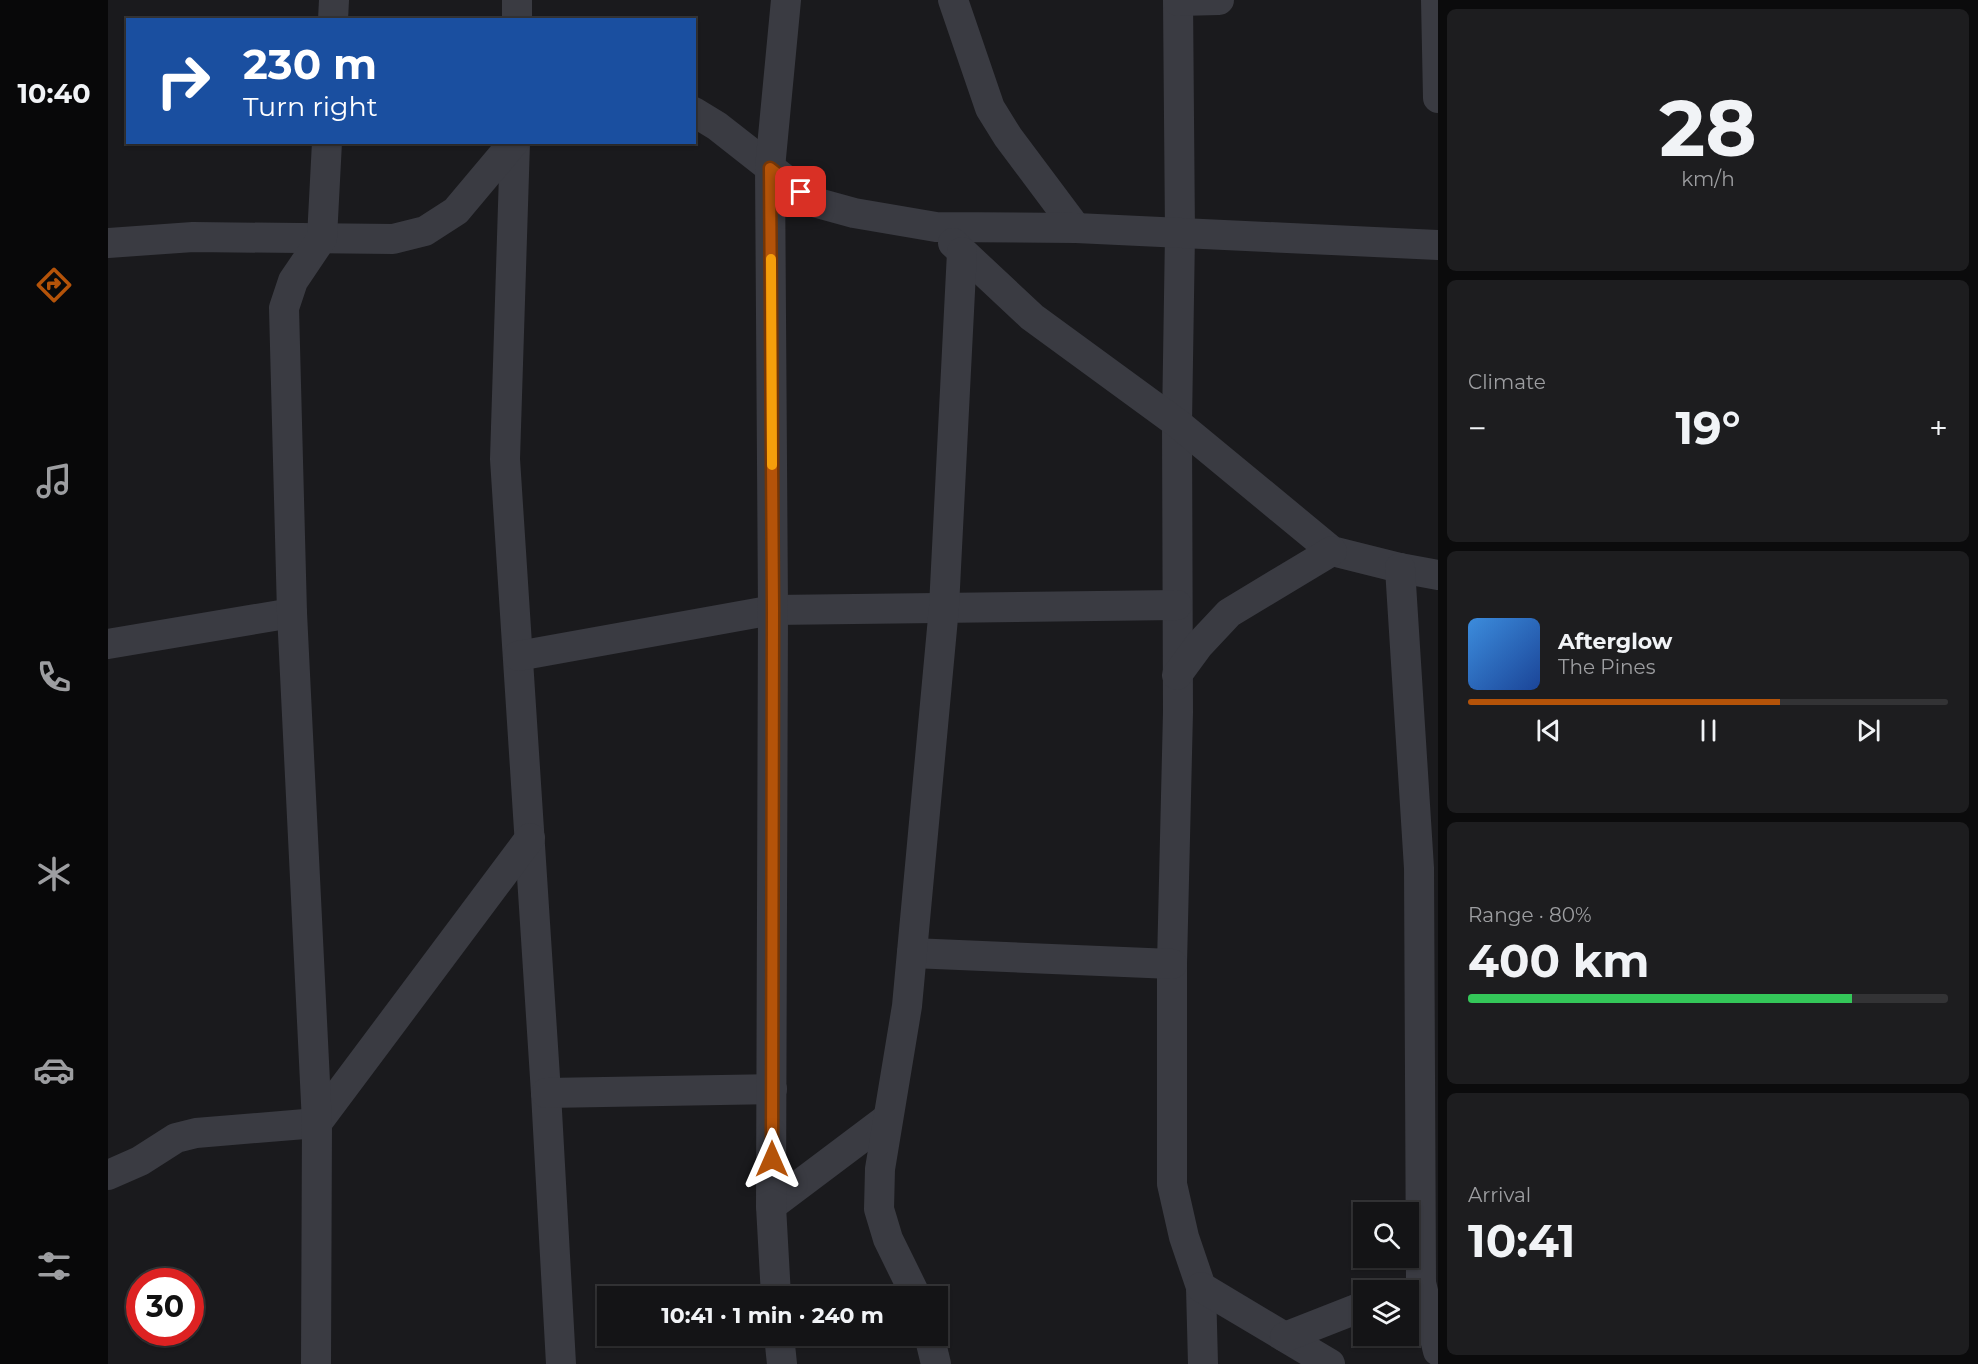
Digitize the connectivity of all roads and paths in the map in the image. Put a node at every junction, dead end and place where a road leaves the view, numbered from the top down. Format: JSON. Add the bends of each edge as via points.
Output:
{"nodes":[{"id":1,"x":334,"y":0,"type":"edge"},
{"id":2,"x":517,"y":0,"type":"edge"},
{"id":3,"x":786,"y":0,"type":"edge"},
{"id":4,"x":953,"y":0,"type":"edge"},
{"id":5,"x":1219,"y":0,"type":"edge"},
{"id":6,"x":1436,"y":0,"type":"edge"},
{"id":7,"x":1178,"y":1,"type":"edge"},
{"id":8,"x":333,"y":18,"type":"edge"},
{"id":9,"x":517,"y":18,"type":"edge"},
{"id":10,"x":1438,"y":98,"type":"edge"},
{"id":11,"x":696,"y":113,"type":"edge"},
{"id":12,"x":327,"y":144,"type":"edge"},
{"id":13,"x":512,"y":144,"type":"edge"},
{"id":14,"x":514,"y":144,"type":"edge"},
{"id":15,"x":770,"y":168,"type":"junction"},
{"id":16,"x":936,"y":227,"type":"junction"},
{"id":17,"x":1076,"y":228,"type":"junction"},
{"id":18,"x":1180,"y":234,"type":"junction"},
{"id":19,"x":322,"y":238,"type":"junction"},
{"id":20,"x":108,"y":243,"type":"edge"},
{"id":21,"x":1438,"y":245,"type":"edge"},
{"id":22,"x":962,"y":252,"type":"junction"},
{"id":23,"x":1177,"y":423,"type":"junction"},
{"id":24,"x":1332,"y":551,"type":"junction"},
{"id":25,"x":1400,"y":568,"type":"junction"},
{"id":26,"x":1438,"y":575,"type":"edge"},
{"id":27,"x":1177,"y":605,"type":"junction"},
{"id":28,"x":944,"y":607,"type":"junction"},
{"id":29,"x":773,"y":610,"type":"junction"},
{"id":30,"x":292,"y":613,"type":"junction"},
{"id":31,"x":108,"y":644,"type":"edge"},
{"id":32,"x":518,"y":657,"type":"junction"},
{"id":33,"x":1178,"y":675,"type":"junction"},
{"id":34,"x":530,"y":838,"type":"junction"},
{"id":35,"x":1428,"y":868,"type":"edge"},
{"id":36,"x":912,"y":953,"type":"junction"},
{"id":37,"x":1172,"y":964,"type":"junction"},
{"id":38,"x":772,"y":1089,"type":"junction"},
{"id":39,"x":546,"y":1093,"type":"junction"},
{"id":40,"x":888,"y":1118,"type":"junction"},
{"id":41,"x":317,"y":1123,"type":"junction"},
{"id":42,"x":108,"y":1175,"type":"edge"},
{"id":43,"x":771,"y":1206,"type":"junction"},
{"id":44,"x":1438,"y":1256,"type":"edge"},
{"id":45,"x":1412,"y":1280,"type":"edge"},
{"id":46,"x":1417,"y":1280,"type":"edge"},
{"id":47,"x":775,"y":1286,"type":"edge"},
{"id":48,"x":911,"y":1286,"type":"edge"},
{"id":49,"x":1201,"y":1287,"type":"junction"},
{"id":50,"x":1419,"y":1304,"type":"edge"},
{"id":51,"x":1353,"y":1310,"type":"edge"},
{"id":52,"x":1285,"y":1337,"type":"junction"},
{"id":53,"x":780,"y":1346,"type":"edge"},
{"id":54,"x":931,"y":1346,"type":"edge"},
{"id":55,"x":1438,"y":1351,"type":"edge"},
{"id":56,"x":316,"y":1364,"type":"edge"},
{"id":57,"x":561,"y":1364,"type":"edge"},
{"id":58,"x":782,"y":1364,"type":"edge"},
{"id":59,"x":936,"y":1364,"type":"edge"},
{"id":60,"x":1203,"y":1364,"type":"edge"},
{"id":61,"x":1330,"y":1364,"type":"edge"}],
"edges":[{"from":1,"to":8,"type":"street"},
{"from":2,"to":9,"type":"street"},
{"from":3,"to":15,"type":"street"},
{"from":4,"to":17,"type":"street","via":[[990,108]]},
{"from":5,"to":7,"type":"street"},
{"from":6,"to":10,"type":"street"},
{"from":7,"to":18,"type":"street"},
{"from":11,"to":15,"type":"street"},
{"from":12,"to":19,"type":"street"},
{"from":13,"to":19,"type":"street","via":[[456,211],[425,231],[393,239]]},
{"from":14,"to":32,"type":"street","via":[[505,459]]},
{"from":15,"to":16,"type":"street","via":[[814,202]]},
{"from":15,"to":29,"type":"street"},
{"from":16,"to":17,"type":"street"},
{"from":16,"to":22,"type":"street"},
{"from":17,"to":18,"type":"street"},
{"from":18,"to":21,"type":"street"},
{"from":18,"to":23,"type":"street"},
{"from":19,"to":20,"type":"street","via":[[193,237]]},
{"from":19,"to":30,"type":"street","via":[[293,281],[285,308]]},
{"from":22,"to":23,"type":"street","via":[[1032,316]]},
{"from":22,"to":28,"type":"street"},
{"from":23,"to":24,"type":"street"},
{"from":23,"to":27,"type":"street"},
{"from":24,"to":25,"type":"street"},
{"from":24,"to":33,"type":"street","via":[[1229,613]]},
{"from":25,"to":26,"type":"street"},
{"from":25,"to":35,"type":"street"},
{"from":27,"to":28,"type":"street"},
{"from":27,"to":33,"type":"street"},
{"from":28,"to":29,"type":"street"},
{"from":28,"to":36,"type":"street"},
{"from":29,"to":32,"type":"street"},
{"from":29,"to":38,"type":"street"},
{"from":30,"to":31,"type":"street"},
{"from":30,"to":41,"type":"street"},
{"from":32,"to":34,"type":"street"},
{"from":33,"to":37,"type":"street"},
{"from":34,"to":39,"type":"street"},
{"from":34,"to":41,"type":"street"},
{"from":35,"to":45,"type":"street"},
{"from":36,"to":37,"type":"street"},
{"from":36,"to":40,"type":"street"},
{"from":37,"to":49,"type":"street","via":[[1172,1184]]},
{"from":38,"to":39,"type":"street"},
{"from":38,"to":43,"type":"street"},
{"from":39,"to":57,"type":"street"},
{"from":40,"to":43,"type":"street"},
{"from":40,"to":48,"type":"street","via":[[879,1209],[888,1239]]},
{"from":41,"to":42,"type":"street","via":[[196,1133],[176,1138]]},
{"from":41,"to":56,"type":"street"},
{"from":43,"to":47,"type":"street"},
{"from":44,"to":46,"type":"street"},
{"from":49,"to":52,"type":"street"},
{"from":49,"to":60,"type":"street"},
{"from":50,"to":55,"type":"street"},
{"from":51,"to":52,"type":"street"},
{"from":52,"to":61,"type":"street"},
{"from":53,"to":58,"type":"street"},
{"from":54,"to":59,"type":"street"}]}
